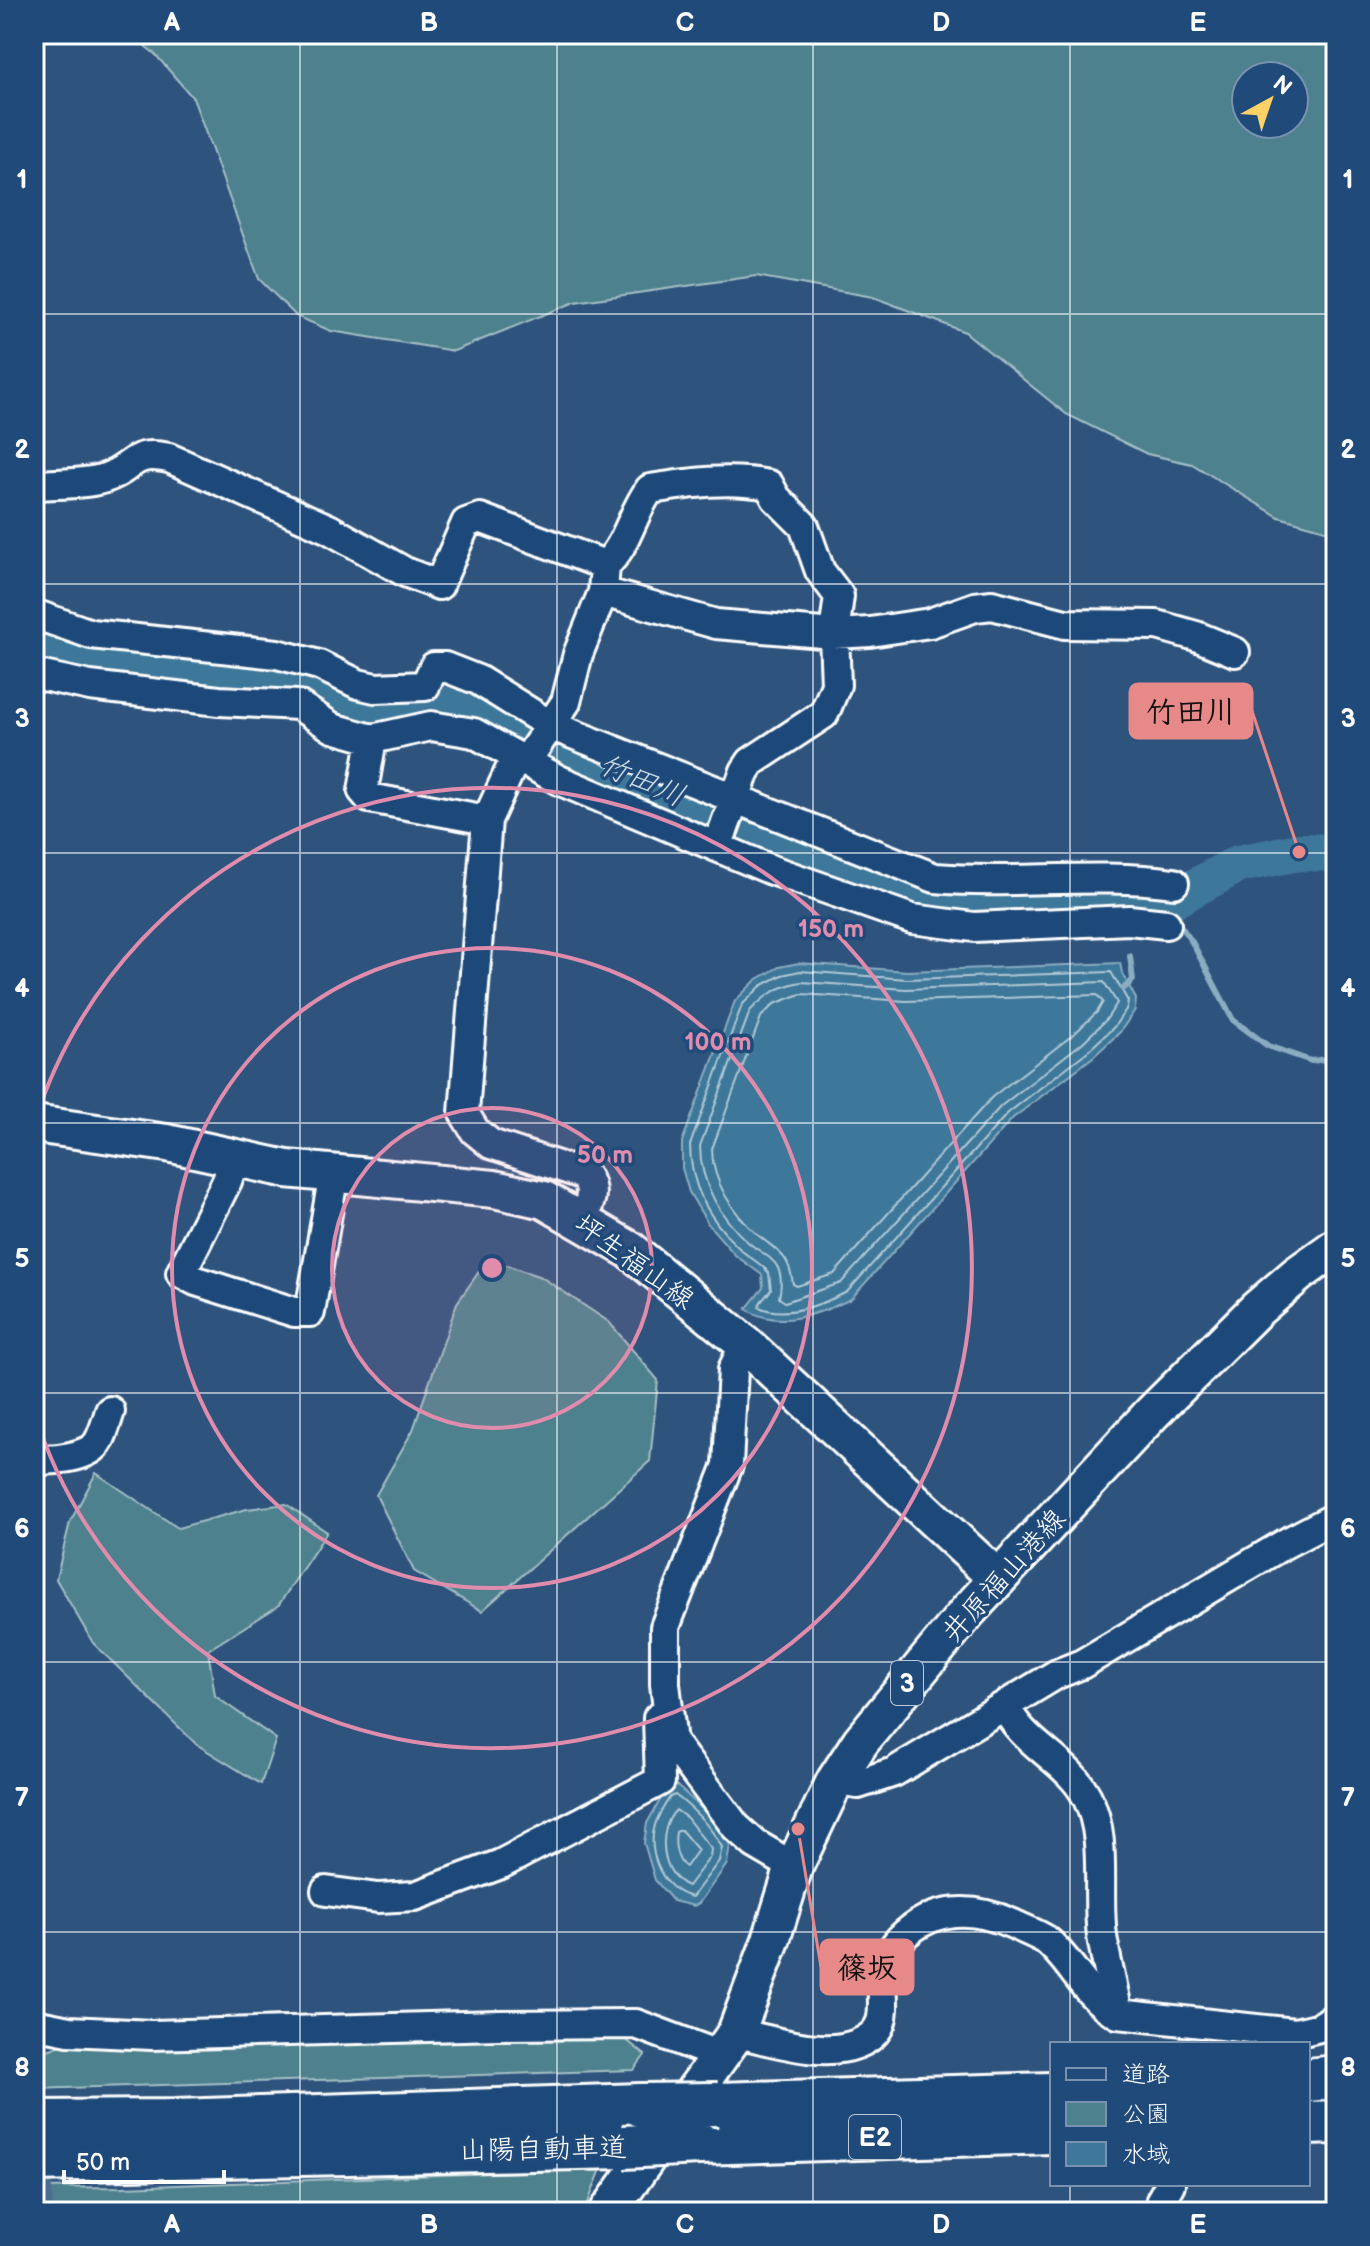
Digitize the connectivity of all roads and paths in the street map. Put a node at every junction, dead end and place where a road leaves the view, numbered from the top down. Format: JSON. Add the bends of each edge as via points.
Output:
{"nodes":[{"id":1,"x":34,"y":485,"type":"edge"},
{"id":2,"x":604,"y":578,"type":"junction"},
{"id":3,"x":34,"y":614,"type":"edge"},
{"id":4,"x":834,"y":634,"type":"junction"},
{"id":5,"x":1235,"y":652,"type":"dead end"},
{"id":6,"x":34,"y":674,"type":"edge"},
{"id":7,"x":425,"y":688,"type":"junction"},
{"id":8,"x":431,"y":723,"type":"junction"},
{"id":9,"x":548,"y":727,"type":"junction"},
{"id":10,"x":372,"y":739,"type":"junction"},
{"id":11,"x":524,"y":758,"type":"junction"},
{"id":12,"x":734,"y":803,"type":"junction"},
{"id":13,"x":487,"y":820,"type":"junction"},
{"id":14,"x":718,"y":843,"type":"junction"},
{"id":15,"x":1174,"y":883,"type":"dead end"},
{"id":16,"x":1166,"y":924,"type":"dead end"},
{"id":17,"x":34,"y":1124,"type":"edge"},
{"id":18,"x":235,"y":1157,"type":"junction"},
{"id":19,"x":334,"y":1173,"type":"junction"},
{"id":20,"x":581,"y":1220,"type":"junction"},
{"id":21,"x":1336,"y":1247,"type":"edge"},
{"id":22,"x":745,"y":1344,"type":"junction"},
{"id":23,"x":110,"y":1411,"type":"dead end"},
{"id":24,"x":34,"y":1459,"type":"edge"},
{"id":25,"x":1336,"y":1517,"type":"edge"},
{"id":26,"x":998,"y":1579,"type":"junction"},
{"id":27,"x":665,"y":1684,"type":"junction"},
{"id":28,"x":1006,"y":1707,"type":"junction"},
{"id":29,"x":835,"y":1781,"type":"junction"},
{"id":30,"x":794,"y":1867,"type":"junction"},
{"id":31,"x":326,"y":1891,"type":"dead end"},
{"id":32,"x":1118,"y":2014,"type":"junction"},
{"id":33,"x":1336,"y":2017,"type":"edge"},
{"id":34,"x":34,"y":2024,"type":"edge"},
{"id":35,"x":1182,"y":2033,"type":"edge"},
{"id":36,"x":1295,"y":2033,"type":"junction"},
{"id":37,"x":1336,"y":2043,"type":"edge"},
{"id":38,"x":728,"y":2045,"type":"junction"},
{"id":39,"x":1336,"y":2077,"type":"edge"},
{"id":40,"x":1310,"y":2083,"type":"edge"},
{"id":41,"x":1310,"y":2083,"type":"edge"},
{"id":42,"x":1336,"y":2085,"type":"edge"},
{"id":43,"x":1050,"y":2094,"type":"edge"},
{"id":44,"x":34,"y":2122,"type":"edge"},
{"id":45,"x":1336,"y":2122,"type":"edge"},
{"id":46,"x":1310,"y":2123,"type":"edge"},
{"id":47,"x":1050,"y":2132,"type":"edge"},
{"id":48,"x":34,"y":2160,"type":"edge"},
{"id":49,"x":1169,"y":2186,"type":"edge"},
{"id":50,"x":608,"y":2212,"type":"edge"},
{"id":51,"x":1166,"y":2212,"type":"edge"}],
"edges":[{"from":1,"to":2,"type":"street","via":[[105,478],[150,454],[329,529],[439,585],[466,523],[480,518]]},
{"from":2,"to":4,"type":"street","via":[[716,624]]},
{"from":2,"to":4,"type":"street","via":[[638,503],[650,489],[695,482],[769,485],[804,526],[820,571],[837,590]]},
{"from":2,"to":9,"type":"street","via":[[566,702]]},
{"from":3,"to":7,"type":"street","via":[[91,634],[277,654],[375,688]]},
{"from":4,"to":5,"type":"street","via":[[930,623],[992,605],[1065,624],[1157,625]]},
{"from":4,"to":12,"type":"street","via":[[836,685],[824,714],[751,762]]},
{"from":6,"to":10,"type":"street","via":[[90,686],[298,705],[333,728]]},
{"from":7,"to":8,"type":"street"},
{"from":7,"to":9,"type":"street","via":[[434,667],[445,667],[478,680]]},
{"from":8,"to":10,"type":"street"},
{"from":8,"to":11,"type":"street","via":[[474,733]]},
{"from":9,"to":11,"type":"street"},
{"from":9,"to":12,"type":"street"},
{"from":10,"to":13,"type":"street","via":[[363,791],[369,798]]},
{"from":11,"to":13,"type":"street"},
{"from":11,"to":14,"type":"street","via":[[559,780]]},
{"from":12,"to":14,"type":"street"},
{"from":12,"to":15,"type":"street","via":[[935,878],[976,882],[1133,877]]},
{"from":13,"to":20,"type":"street","via":[[464,1113],[491,1144],[585,1175],[592,1200]]},
{"from":14,"to":16,"type":"street","via":[[772,870],[912,919],[974,927],[1129,920]]},
{"from":17,"to":18,"type":"main road","name":"坪生福山線"},
{"from":18,"to":19,"type":"main road","name":"坪生福山線"},
{"from":18,"to":19,"type":"street","via":[[181,1273],[294,1312],[310,1312]]},
{"from":19,"to":20,"type":"main road","name":"坪生福山線","via":[[494,1189],[544,1200]]},
{"from":20,"to":22,"type":"main road","name":"坪生福山線","via":[[630,1250]]},
{"from":21,"to":26,"type":"main road","name":"井原福山港線","number":"3","via":[[1211,1352]]},
{"from":22,"to":26,"type":"main road","name":"坪生福山線"},
{"from":22,"to":27,"type":"street","via":[[733,1369],[728,1465],[665,1627]]},
{"from":23,"to":24,"type":"street","via":[[98,1444],[89,1451],[62,1459]]},
{"from":25,"to":28,"type":"street"},
{"from":26,"to":29,"type":"main road","name":"井原福山港線","number":"3","via":[[888,1704]]},
{"from":27,"to":30,"type":"street","via":[[672,1742],[736,1827]]},
{"from":27,"to":31,"type":"street","via":[[657,1686],[660,1781],[501,1864],[415,1896],[378,1898]]},
{"from":28,"to":29,"type":"street","via":[[894,1772],[858,1784]]},
{"from":28,"to":32,"type":"street","via":[[1012,1720],[1075,1777],[1088,1800],[1099,1851],[1102,1936]]},
{"from":29,"to":30,"type":"main road","name":"井原福山港線","number":"3"},
{"from":30,"to":38,"type":"main road","name":"井原福山港線","number":"3"},
{"from":32,"to":35,"type":"street"},
{"from":32,"to":38,"type":"street","via":[[1102,2006],[1046,1941],[988,1914],[949,1912],[929,1916],[893,1946],[883,1969],[882,2023],[869,2037],[855,2045],[818,2049]]},
{"from":33,"to":36,"type":"street"},
{"from":34,"to":38,"type":"street","via":[[152,2035],[636,2024]]},
{"from":35,"to":36,"type":"street"},
{"from":36,"to":37,"type":"street"},
{"from":38,"to":50,"type":"main road","name":"井原福山港線","number":"3"},
{"from":39,"to":40,"type":"highway"},
{"from":41,"to":42,"type":"highway"},
{"from":43,"to":44,"type":"highway","name":"山陽自動車道","number":"E2","bridge":true},
{"from":45,"to":46,"type":"highway"},
{"from":47,"to":48,"type":"highway","name":"山陽自動車道","number":"E2","bridge":true},
{"from":49,"to":51,"type":"street","via":[[1161,2200]]}]}
